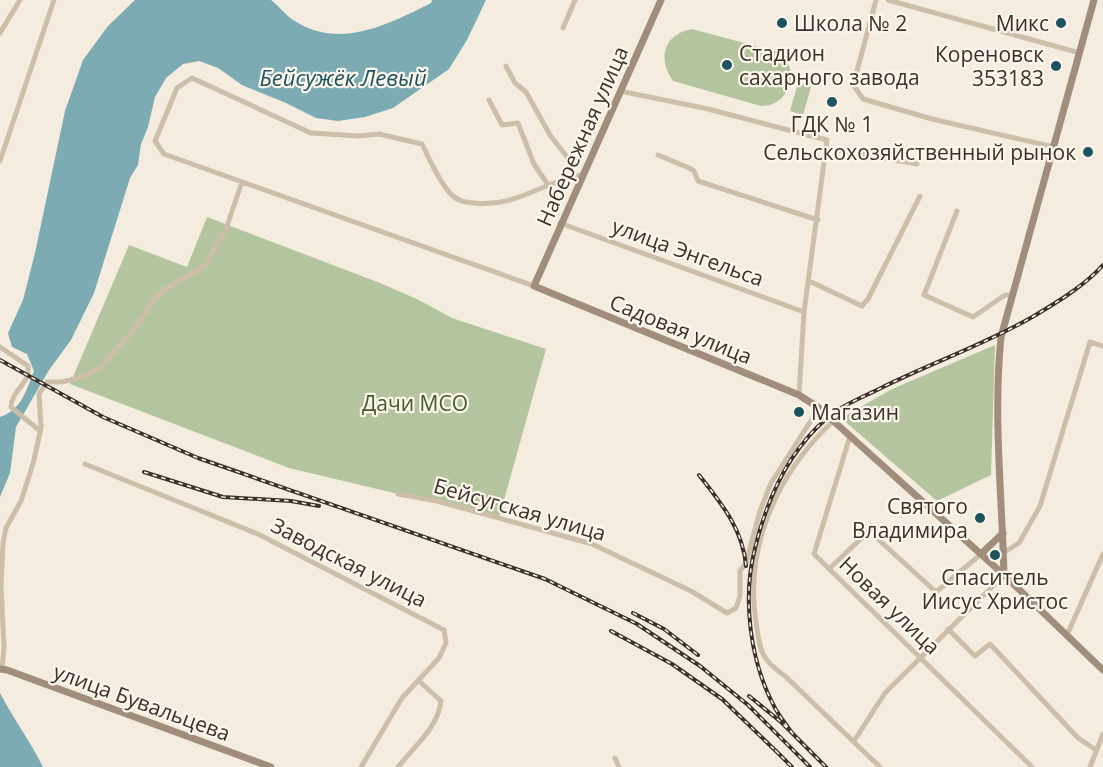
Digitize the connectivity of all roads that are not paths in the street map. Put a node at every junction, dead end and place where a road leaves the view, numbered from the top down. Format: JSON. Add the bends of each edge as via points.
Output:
{"nodes":[{"id":1,"x":20,"y":0,"type":"edge"},
{"id":2,"x":54,"y":0,"type":"edge"},
{"id":3,"x":575,"y":0,"type":"edge"},
{"id":4,"x":661,"y":0,"type":"edge"},
{"id":5,"x":876,"y":0,"type":"edge"},
{"id":6,"x":888,"y":0,"type":"edge"},
{"id":7,"x":1094,"y":0,"type":"edge"},
{"id":8,"x":563,"y":28,"type":"dead end"},
{"id":9,"x":0,"y":33,"type":"edge"},
{"id":10,"x":1080,"y":53,"type":"junction"},
{"id":11,"x":506,"y":66,"type":"dead end"},
{"id":12,"x":620,"y":91,"type":"junction"},
{"id":13,"x":489,"y":99,"type":"dead end"},
{"id":14,"x":1054,"y":147,"type":"junction"},
{"id":15,"x":826,"y":148,"type":"junction"},
{"id":16,"x":658,"y":155,"type":"dead end"},
{"id":17,"x":0,"y":161,"type":"edge"},
{"id":18,"x":917,"y":164,"type":"dead end"},
{"id":19,"x":578,"y":176,"type":"junction"},
{"id":20,"x":242,"y":182,"type":"junction"},
{"id":21,"x":548,"y":185,"type":"junction"},
{"id":22,"x":920,"y":195,"type":"dead end"},
{"id":23,"x":957,"y":211,"type":"dead end"},
{"id":24,"x":818,"y":220,"type":"junction"},
{"id":25,"x":560,"y":223,"type":"junction"},
{"id":26,"x":809,"y":281,"type":"junction"},
{"id":27,"x":534,"y":286,"type":"junction"},
{"id":28,"x":1014,"y":295,"type":"junction"},
{"id":29,"x":804,"y":312,"type":"junction"},
{"id":30,"x":1103,"y":346,"type":"edge"},
{"id":31,"x":0,"y":348,"type":"edge"},
{"id":32,"x":799,"y":395,"type":"junction"},
{"id":33,"x":819,"y":408,"type":"junction"},
{"id":34,"x":833,"y":421,"type":"junction"},
{"id":35,"x":40,"y":431,"type":"junction"},
{"id":36,"x":850,"y":436,"type":"junction"},
{"id":37,"x":85,"y":464,"type":"dead end"},
{"id":38,"x":398,"y":494,"type":"dead end"},
{"id":39,"x":1003,"y":533,"type":"junction"},
{"id":40,"x":1003,"y":553,"type":"junction"},
{"id":41,"x":981,"y":554,"type":"junction"},
{"id":42,"x":1103,"y":554,"type":"edge"},
{"id":43,"x":830,"y":569,"type":"junction"},
{"id":44,"x":1004,"y":575,"type":"junction"},
{"id":45,"x":948,"y":629,"type":"junction"},
{"id":46,"x":1067,"y":635,"type":"junction"},
{"id":47,"x":920,"y":658,"type":"junction"},
{"id":48,"x":1,"y":669,"type":"edge"},
{"id":49,"x":1103,"y":670,"type":"edge"},
{"id":50,"x":419,"y":681,"type":"junction"},
{"id":51,"x":1103,"y":734,"type":"edge"},
{"id":52,"x":854,"y":741,"type":"junction"},
{"id":53,"x":1096,"y":750,"type":"junction"},
{"id":54,"x":615,"y":758,"type":"dead end"},
{"id":55,"x":271,"y":767,"type":"edge"},
{"id":56,"x":361,"y":767,"type":"edge"},
{"id":57,"x":398,"y":767,"type":"edge"},
{"id":58,"x":620,"y":767,"type":"edge"},
{"id":59,"x":880,"y":767,"type":"edge"},
{"id":60,"x":1032,"y":767,"type":"edge"},
{"id":61,"x":1090,"y":767,"type":"edge"}],
"edges":[{"from":1,"to":9,"type":"street"},
{"from":2,"to":17,"type":"street"},
{"from":3,"to":8,"type":"street"},
{"from":4,"to":12,"type":"street","name":"Набережная улица"},
{"from":5,"to":14,"type":"street","via":[[854,82],[863,99]]},
{"from":6,"to":10,"type":"street"},
{"from":7,"to":10,"type":"street"},
{"from":10,"to":14,"type":"street"},
{"from":11,"to":19,"type":"street"},
{"from":12,"to":15,"type":"street","via":[[827,140]]},
{"from":12,"to":19,"type":"street","name":"Набережная улица"},
{"from":13,"to":21,"type":"street","via":[[502,125],[518,123],[534,164]]},
{"from":14,"to":28,"type":"street"},
{"from":15,"to":18,"type":"street"},
{"from":15,"to":24,"type":"street"},
{"from":16,"to":24,"type":"street","via":[[694,171],[698,181]]},
{"from":19,"to":21,"type":"street"},
{"from":19,"to":25,"type":"street","name":"Набережная улица"},
{"from":20,"to":21,"type":"street","name":"Садовая улица","via":[[164,154],[155,141],[177,88],[192,78],[311,134],[379,134],[422,144],[448,191],[458,201],[488,205],[518,200]]},
{"from":20,"to":27,"type":"street","name":"Садовая улица"},
{"from":20,"to":35,"type":"street","via":[[226,229],[206,265],[164,290],[98,370],[79,378],[47,382],[39,394]]},
{"from":22,"to":26,"type":"street","via":[[862,306]]},
{"from":23,"to":28,"type":"street","via":[[924,295],[973,317],[1005,295]]},
{"from":24,"to":26,"type":"street"},
{"from":25,"to":27,"type":"street","name":"Набережная улица"},
{"from":25,"to":29,"type":"street","name":"улица Энгельса"},
{"from":26,"to":29,"type":"street"},
{"from":27,"to":32,"type":"street","name":"Садовая улица"},
{"from":28,"to":39,"type":"street","via":[[1001,337],[999,362]]},
{"from":29,"to":32,"type":"street"},
{"from":30,"to":40,"type":"street","via":[[1090,342],[1040,506],[1019,543]]},
{"from":31,"to":35,"type":"street","via":[[28,366],[29,373],[11,407]]},
{"from":32,"to":33,"type":"street","name":"Садовая улица"},
{"from":33,"to":34,"type":"street","name":"Садовая улица"},
{"from":33,"to":38,"type":"street","name":"Бейсугская улица","via":[[771,483],[746,563],[740,571],[736,608],[727,613],[691,591],[592,544]]},
{"from":34,"to":36,"type":"street","name":"Садовая улица"},
{"from":34,"to":52,"type":"street","via":[[805,451],[774,501],[756,557],[752,586],[764,657]]},
{"from":35,"to":48,"type":"street","via":[[27,484],[3,543]]},
{"from":36,"to":41,"type":"street","name":"Садовая улица"},
{"from":36,"to":43,"type":"street","name":"Новая улица","via":[[814,554]]},
{"from":37,"to":50,"type":"street","name":"Заводская улица","via":[[258,534],[444,630],[446,643],[439,658]]},
{"from":39,"to":40,"type":"street"},
{"from":39,"to":41,"type":"street"},
{"from":40,"to":44,"type":"street"},
{"from":41,"to":43,"type":"street","via":[[936,592],[869,531]]},
{"from":41,"to":44,"type":"street","name":"Садовая улица"},
{"from":42,"to":46,"type":"street"},
{"from":43,"to":47,"type":"street","name":"Новая улица"},
{"from":44,"to":45,"type":"street"},
{"from":44,"to":46,"type":"street","name":"Садовая улица"},
{"from":45,"to":47,"type":"street"},
{"from":45,"to":53,"type":"street","via":[[975,656],[990,644],[1078,738]]},
{"from":46,"to":49,"type":"street","name":"Садовая улица"},
{"from":47,"to":52,"type":"street","via":[[885,693]]},
{"from":47,"to":60,"type":"street","name":"Новая улица"},
{"from":48,"to":55,"type":"street","name":"улица Бувальцева"},
{"from":50,"to":56,"type":"street","name":"Заводская улица","via":[[402,698]]},
{"from":50,"to":57,"type":"street","via":[[441,701],[440,711]]},
{"from":51,"to":53,"type":"street"},
{"from":52,"to":59,"type":"street"},
{"from":53,"to":61,"type":"street"},
{"from":54,"to":58,"type":"street"}]}
